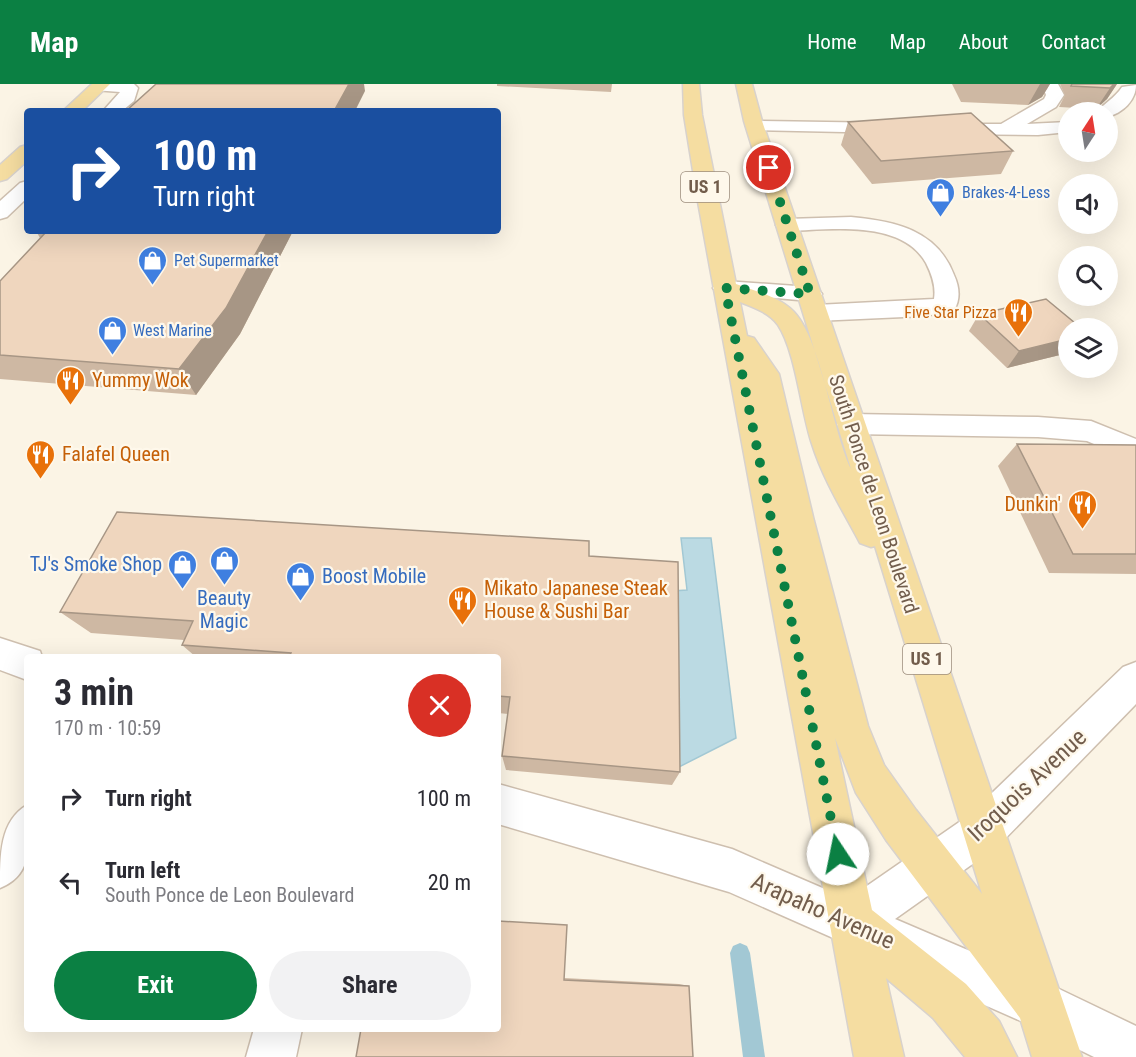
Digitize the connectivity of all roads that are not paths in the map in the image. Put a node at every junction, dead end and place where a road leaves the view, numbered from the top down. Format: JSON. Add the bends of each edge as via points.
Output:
{"nodes":[{"id":1,"x":691,"y":84,"type":"edge"},
{"id":2,"x":744,"y":84,"type":"edge"},
{"id":3,"x":1050,"y":84,"type":"edge"},
{"id":4,"x":101,"y":85,"type":"edge"},
{"id":5,"x":1129,"y":88,"type":"edge"},
{"id":6,"x":1118,"y":104,"type":"edge"},
{"id":7,"x":75,"y":108,"type":"edge"},
{"id":8,"x":115,"y":108,"type":"edge"},
{"id":9,"x":1118,"y":115,"type":"edge"},
{"id":10,"x":1127,"y":117,"type":"dead end"},
{"id":11,"x":755,"y":126,"type":"junction"},
{"id":12,"x":1058,"y":127,"type":"edge"},
{"id":13,"x":905,"y":129,"type":"edge"},
{"id":14,"x":925,"y":129,"type":"edge"},
{"id":15,"x":1004,"y":130,"type":"junction"},
{"id":16,"x":24,"y":154,"type":"edge"},
{"id":17,"x":0,"y":175,"type":"edge"},
{"id":18,"x":24,"y":190,"type":"edge"},
{"id":19,"x":0,"y":213,"type":"edge"},
{"id":20,"x":787,"y":225,"type":"junction"},
{"id":21,"x":725,"y":288,"type":"junction"},
{"id":22,"x":813,"y":303,"type":"junction"},
{"id":23,"x":733,"y":326,"type":"junction"},
{"id":24,"x":852,"y":424,"type":"junction"},
{"id":25,"x":1136,"y":451,"type":"edge"},
{"id":26,"x":909,"y":601,"type":"junction"},
{"id":27,"x":0,"y":654,"type":"edge"},
{"id":28,"x":24,"y":662,"type":"edge"},
{"id":29,"x":1136,"y":679,"type":"edge"},
{"id":30,"x":501,"y":805,"type":"edge"},
{"id":31,"x":24,"y":831,"type":"edge"},
{"id":32,"x":983,"y":831,"type":"junction"},
{"id":33,"x":933,"y":866,"type":"junction"},
{"id":34,"x":0,"y":867,"type":"edge"},
{"id":35,"x":852,"y":923,"type":"junction"},
{"id":36,"x":1040,"y":1005,"type":"junction"},
{"id":37,"x":277,"y":1032,"type":"edge"},
{"id":38,"x":1136,"y":1052,"type":"edge"},
{"id":39,"x":271,"y":1057,"type":"edge"},
{"id":40,"x":879,"y":1057,"type":"edge"},
{"id":41,"x":992,"y":1057,"type":"edge"},
{"id":42,"x":1057,"y":1057,"type":"edge"}],
"edges":[{"from":1,"to":21,"type":"main road","number":"US 1","via":[[700,159]]},
{"from":2,"to":11,"type":"main road","name":"South Ponce de Leon Boulevard","number":"US 1"},
{"from":3,"to":15,"type":"street","via":[[1055,95],[1050,103]]},
{"from":4,"to":7,"type":"main road"},
{"from":4,"to":8,"type":"street","via":[[130,88],[128,97]]},
{"from":5,"to":6,"type":"street"},
{"from":9,"to":10,"type":"street"},
{"from":11,"to":13,"type":"street"},
{"from":11,"to":20,"type":"main road","name":"South Ponce de Leon Boulevard","number":"US 1"},
{"from":12,"to":15,"type":"street"},
{"from":14,"to":15,"type":"street"},
{"from":16,"to":17,"type":"main road"},
{"from":18,"to":19,"type":"street"},
{"from":20,"to":22,"type":"main road","name":"South Ponce de Leon Boulevard","number":"US 1"},
{"from":20,"to":22,"type":"street","via":[[874,225],[897,231],[917,240],[937,257],[948,287],[945,305],[926,308]]},
{"from":21,"to":22,"type":"street"},
{"from":21,"to":23,"type":"main road","number":"US 1"},
{"from":21,"to":26,"type":"main road","via":[[773,307],[788,320],[826,444]]},
{"from":22,"to":24,"type":"main road","name":"South Ponce de Leon Boulevard","number":"US 1"},
{"from":23,"to":33,"type":"main road","via":[[766,374],[849,726],[870,779]]},
{"from":23,"to":35,"type":"main road","number":"US 1"},
{"from":24,"to":25,"type":"street","via":[[1038,426],[1091,431]]},
{"from":24,"to":26,"type":"main road","name":"South Ponce de Leon Boulevard","number":"US 1"},
{"from":26,"to":32,"type":"main road","name":"South Ponce de Leon Boulevard","number":"US 1"},
{"from":27,"to":28,"type":"street"},
{"from":29,"to":32,"type":"street","name":"Iroquois Avenue"},
{"from":30,"to":35,"type":"street","name":"Arapaho Avenue","via":[[732,871]]},
{"from":31,"to":34,"type":"street"},
{"from":32,"to":33,"type":"street","name":"Iroquois Avenue"},
{"from":32,"to":36,"type":"main road","name":"South Ponce de Leon Boulevard","number":"US 1"},
{"from":33,"to":35,"type":"street","name":"Iroquois Avenue"},
{"from":33,"to":36,"type":"main road"},
{"from":35,"to":36,"type":"street","name":"Arapaho Avenue"},
{"from":35,"to":40,"type":"main road","number":"US 1"},
{"from":35,"to":41,"type":"main road","via":[[951,1002]]},
{"from":36,"to":38,"type":"street","name":"Arapaho Avenue"},
{"from":36,"to":42,"type":"main road","number":"US 1"},
{"from":37,"to":39,"type":"street"}]}
